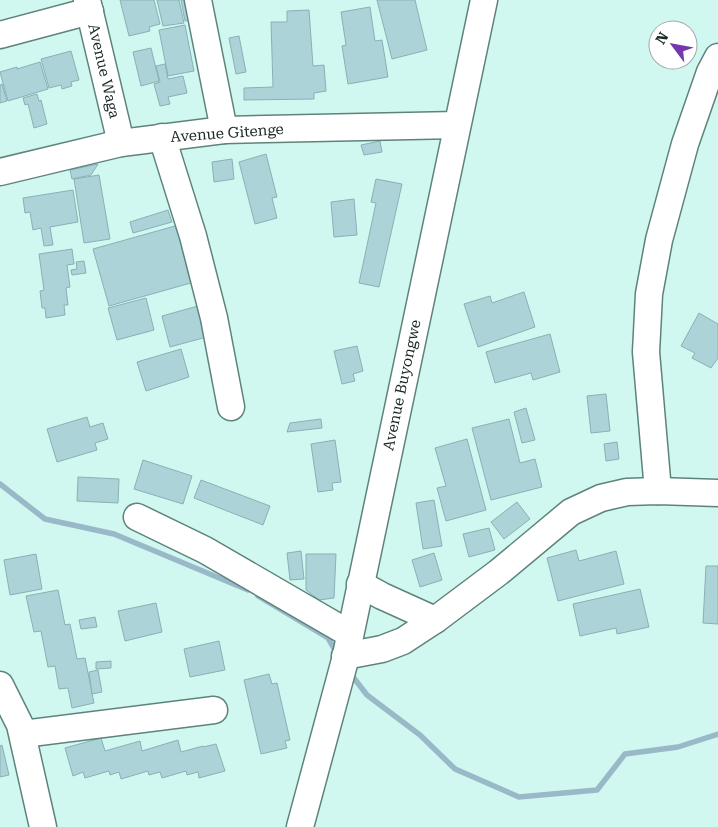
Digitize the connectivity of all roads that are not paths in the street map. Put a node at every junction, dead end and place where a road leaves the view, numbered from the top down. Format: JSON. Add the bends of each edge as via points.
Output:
{"nodes":[{"id":1,"x":198,"y":0,"type":"edge"},
{"id":2,"x":484,"y":0,"type":"edge"},
{"id":3,"x":89,"y":5,"type":"edge"},
{"id":4,"x":0,"y":34,"type":"edge"},
{"id":5,"x":718,"y":57,"type":"edge"},
{"id":6,"x":458,"y":126,"type":"junction"},
{"id":7,"x":224,"y":130,"type":"junction"},
{"id":8,"x":162,"y":137,"type":"junction"},
{"id":9,"x":121,"y":143,"type":"junction"},
{"id":10,"x":0,"y":172,"type":"edge"},
{"id":11,"x":231,"y":407,"type":"dead end"},
{"id":12,"x":716,"y":489,"type":"edge"},
{"id":13,"x":658,"y":491,"type":"junction"},
{"id":14,"x":137,"y":517,"type":"dead end"},
{"id":15,"x":360,"y":584,"type":"junction"},
{"id":16,"x":435,"y":620,"type":"junction"},
{"id":17,"x":346,"y":650,"type":"junction"},
{"id":18,"x":0,"y":685,"type":"edge"},
{"id":19,"x":214,"y":710,"type":"dead end"},
{"id":20,"x":14,"y":728,"type":"edge"},
{"id":21,"x":43,"y":827,"type":"edge"},
{"id":22,"x":300,"y":827,"type":"edge"}],
"edges":[{"from":1,"to":7,"type":"street"},
{"from":2,"to":6,"type":"street","name":"Avenue Buyongwe"},
{"from":3,"to":4,"type":"street"},
{"from":3,"to":9,"type":"street","name":"Avenue Waga"},
{"from":5,"to":13,"type":"street","via":[[685,144],[659,240],[649,294],[646,352]]},
{"from":6,"to":7,"type":"street","name":"Avenue Gitenge"},
{"from":6,"to":15,"type":"street","name":"Avenue Buyongwe"},
{"from":7,"to":8,"type":"street","name":"Avenue Gitenge"},
{"from":8,"to":9,"type":"street","name":"Avenue Gitenge"},
{"from":8,"to":11,"type":"street","via":[[214,318]]},
{"from":9,"to":10,"type":"street","name":"Avenue Gitenge"},
{"from":12,"to":13,"type":"street"},
{"from":13,"to":16,"type":"street","via":[[627,492],[600,498],[571,512]]},
{"from":14,"to":17,"type":"street","via":[[205,550]]},
{"from":15,"to":16,"type":"street"},
{"from":15,"to":17,"type":"street","name":"Avenue Buyongwe"},
{"from":16,"to":17,"type":"street","via":[[403,641],[382,649]]},
{"from":17,"to":22,"type":"street","name":"Avenue Buyongwe"},
{"from":18,"to":20,"type":"street"},
{"from":19,"to":20,"type":"street"},
{"from":20,"to":21,"type":"street"}]}
